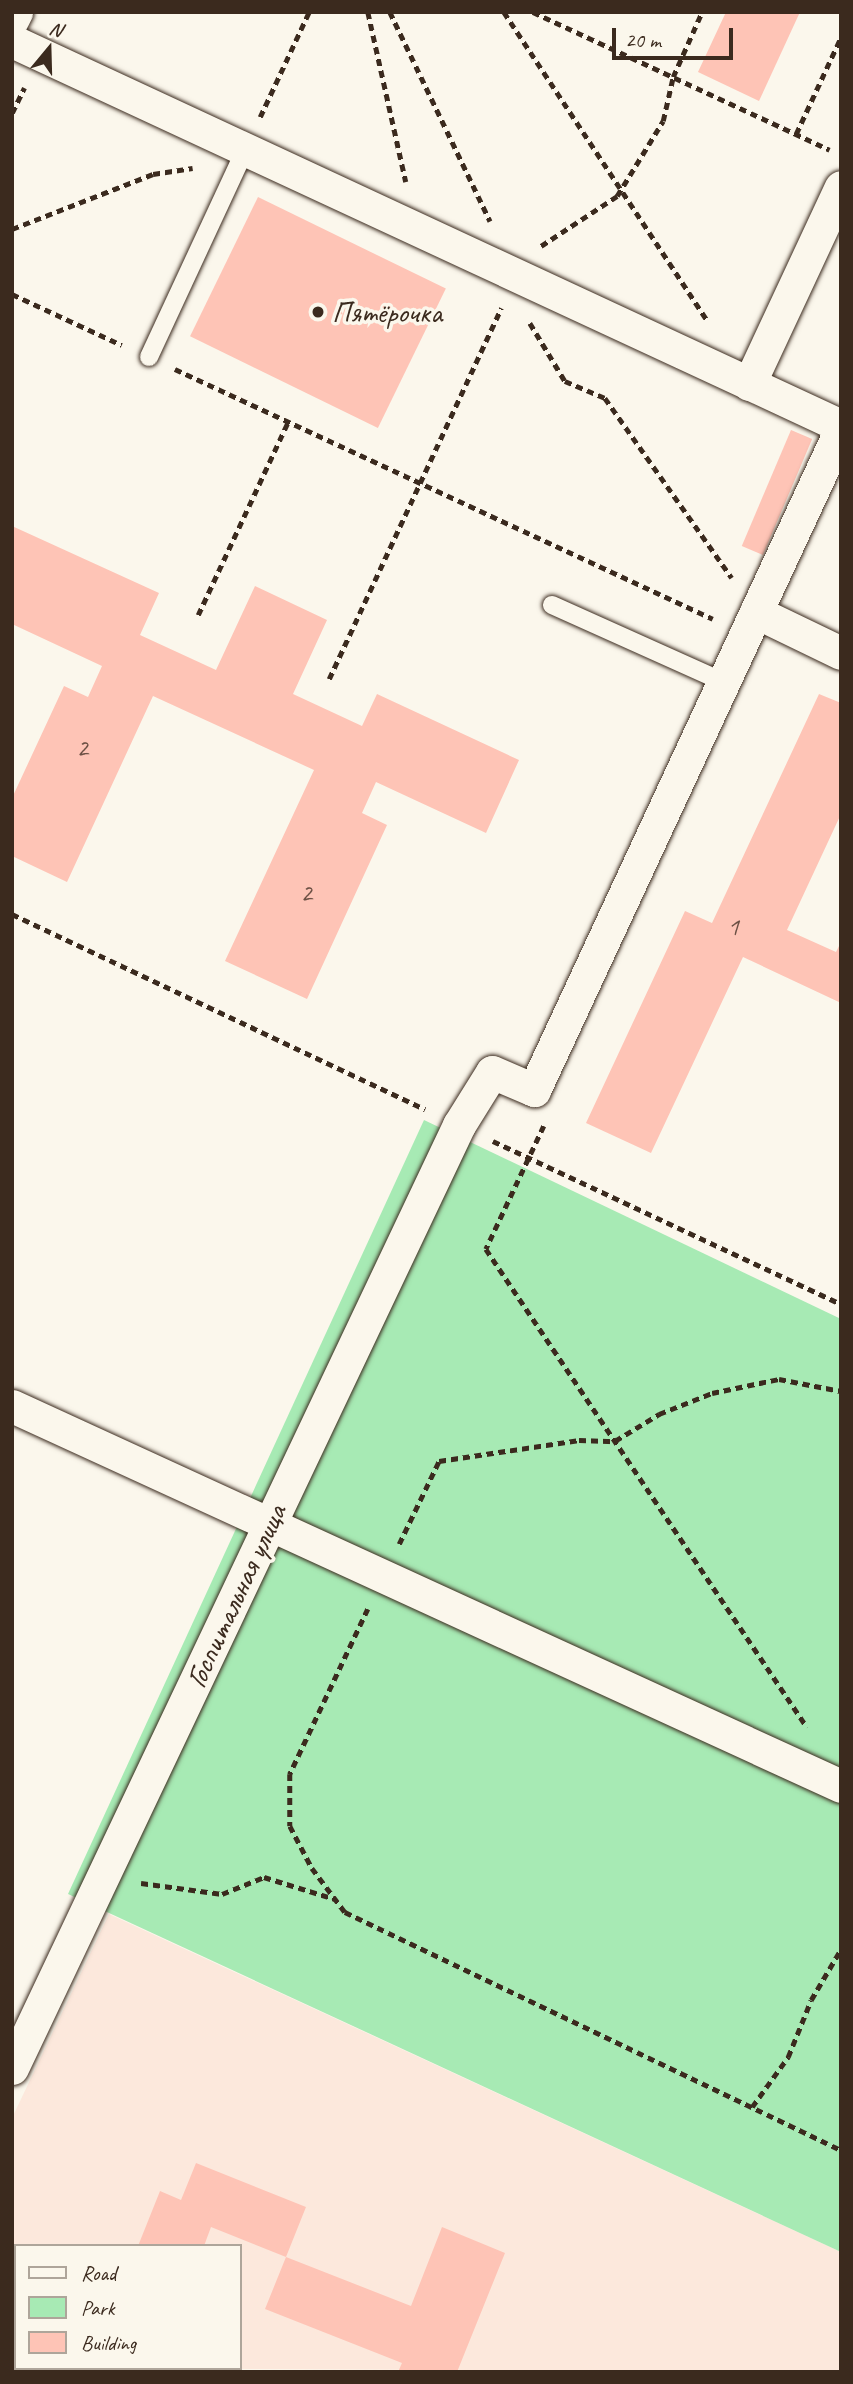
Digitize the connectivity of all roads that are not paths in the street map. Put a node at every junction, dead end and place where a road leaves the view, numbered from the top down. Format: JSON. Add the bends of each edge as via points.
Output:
{"nodes":[{"id":1,"x":16,"y":12,"type":"edge"},
{"id":2,"x":12,"y":20,"type":"edge"},
{"id":3,"x":12,"y":41,"type":"edge"},
{"id":4,"x":242,"y":156,"type":"junction"},
{"id":5,"x":841,"y":187,"type":"edge"},
{"id":6,"x":149,"y":357,"type":"road end"},
{"id":7,"x":749,"y":384,"type":"junction"},
{"id":8,"x":841,"y":428,"type":"edge"},
{"id":9,"x":552,"y":605,"type":"dead end"},
{"id":10,"x":751,"y":623,"type":"junction"},
{"id":11,"x":841,"y":653,"type":"edge"},
{"id":12,"x":723,"y":682,"type":"junction"},
{"id":13,"x":12,"y":1406,"type":"edge"},
{"id":14,"x":258,"y":1515,"type":"junction"},
{"id":15,"x":841,"y":1786,"type":"edge"},
{"id":16,"x":12,"y":2068,"type":"edge"}],
"edges":[{"from":1,"to":2,"type":"street"},
{"from":3,"to":4,"type":"street"},
{"from":4,"to":6,"type":"lane"},
{"from":4,"to":7,"type":"street","via":[[417,230],[513,282]]},
{"from":5,"to":7,"type":"street"},
{"from":7,"to":8,"type":"street"},
{"from":8,"to":10,"type":"street"},
{"from":9,"to":12,"type":"lane"},
{"from":10,"to":11,"type":"street"},
{"from":10,"to":12,"type":"street"},
{"from":12,"to":14,"type":"street","name":"Госпитальная улица","via":[[534,1090],[492,1072],[459,1125]]},
{"from":13,"to":14,"type":"street"},
{"from":14,"to":15,"type":"street"},
{"from":14,"to":16,"type":"street","name":"Госпитальная улица"}]}
